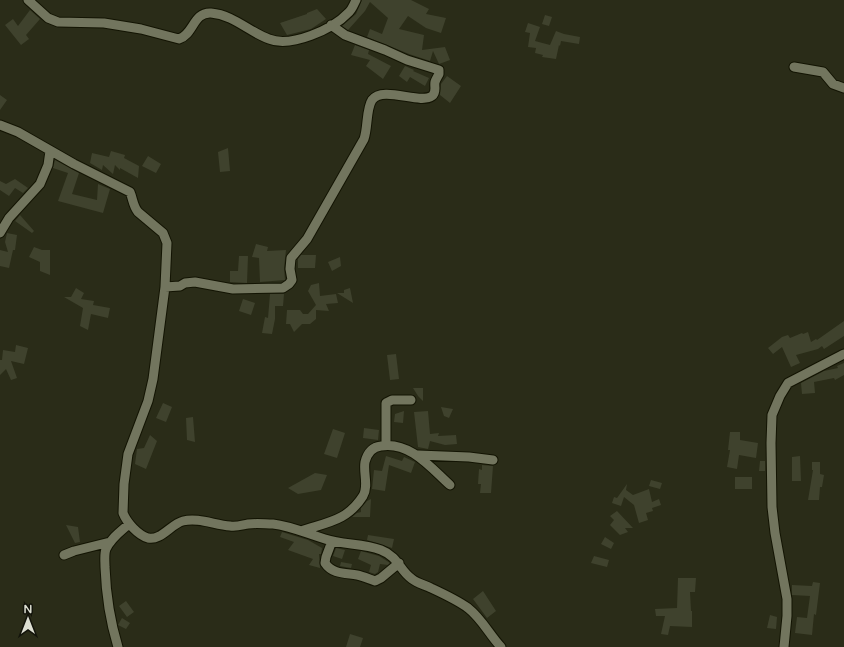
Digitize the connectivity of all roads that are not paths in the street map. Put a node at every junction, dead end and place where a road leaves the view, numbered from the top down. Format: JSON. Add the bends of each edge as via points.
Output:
{"nodes":[{"id":1,"x":28,"y":0,"type":"edge"},
{"id":2,"x":356,"y":0,"type":"edge"},
{"id":3,"x":331,"y":26,"type":"junction"},
{"id":4,"x":794,"y":67,"type":"dead end"},
{"id":5,"x":844,"y":88,"type":"edge"},
{"id":6,"x":0,"y":124,"type":"edge"},
{"id":7,"x":50,"y":151,"type":"junction"},
{"id":8,"x":0,"y":233,"type":"edge"},
{"id":9,"x":165,"y":287,"type":"junction"},
{"id":10,"x":844,"y":354,"type":"edge"},
{"id":11,"x":411,"y":400,"type":"dead end"},
{"id":12,"x":386,"y":445,"type":"junction"},
{"id":13,"x":416,"y":455,"type":"junction"},
{"id":14,"x":493,"y":460,"type":"dead end"},
{"id":15,"x":450,"y":485,"type":"dead end"},
{"id":16,"x":129,"y":524,"type":"junction"},
{"id":17,"x":301,"y":531,"type":"junction"},
{"id":18,"x":332,"y":541,"type":"junction"},
{"id":19,"x":110,"y":542,"type":"junction"},
{"id":20,"x":64,"y":555,"type":"dead end"},
{"id":21,"x":399,"y":563,"type":"junction"},
{"id":22,"x":118,"y":647,"type":"edge"},
{"id":23,"x":501,"y":647,"type":"edge"},
{"id":24,"x":784,"y":647,"type":"edge"}],
"edges":[{"from":1,"to":3,"type":"street","via":[[48,18],[58,22],[104,23],[179,38],[185,37],[198,17],[210,13],[229,18],[270,40],[279,41],[305,37]]},
{"from":2,"to":3,"type":"street","via":[[349,13]]},
{"from":3,"to":9,"type":"street","via":[[345,35],[437,69],[440,72],[432,96],[428,98],[381,95],[372,100],[364,139],[307,239],[291,258],[292,280],[289,284],[283,288],[232,289],[195,282]]},
{"from":4,"to":5,"type":"street","via":[[823,72],[833,84]]},
{"from":6,"to":7,"type":"street"},
{"from":7,"to":8,"type":"street","via":[[48,165],[40,184],[9,218]]},
{"from":7,"to":9,"type":"street","via":[[130,192],[138,212],[165,237]]},
{"from":9,"to":16,"type":"street","via":[[152,384],[126,466],[123,513]]},
{"from":10,"to":24,"type":"street","via":[[788,383],[772,415],[772,507],[787,599]]},
{"from":11,"to":12,"type":"street","via":[[392,400],[386,404]]},
{"from":12,"to":13,"type":"street","via":[[400,447]]},
{"from":12,"to":17,"type":"street","via":[[377,446],[368,455],[365,462],[366,491],[351,511],[341,518]]},
{"from":13,"to":14,"type":"street"},
{"from":13,"to":15,"type":"street"},
{"from":16,"to":17,"type":"street","via":[[149,538],[155,538],[176,524],[188,520],[230,526],[274,524]]},
{"from":16,"to":19,"type":"street"},
{"from":17,"to":18,"type":"street"},
{"from":18,"to":21,"type":"street","via":[[374,548],[392,556]]},
{"from":18,"to":21,"type":"street","via":[[325,564],[340,574],[357,575],[375,581]]},
{"from":19,"to":20,"type":"street"},
{"from":19,"to":22,"type":"street","via":[[105,556],[106,589]]},
{"from":21,"to":23,"type":"street","via":[[411,578],[468,608],[483,622]]}]}
